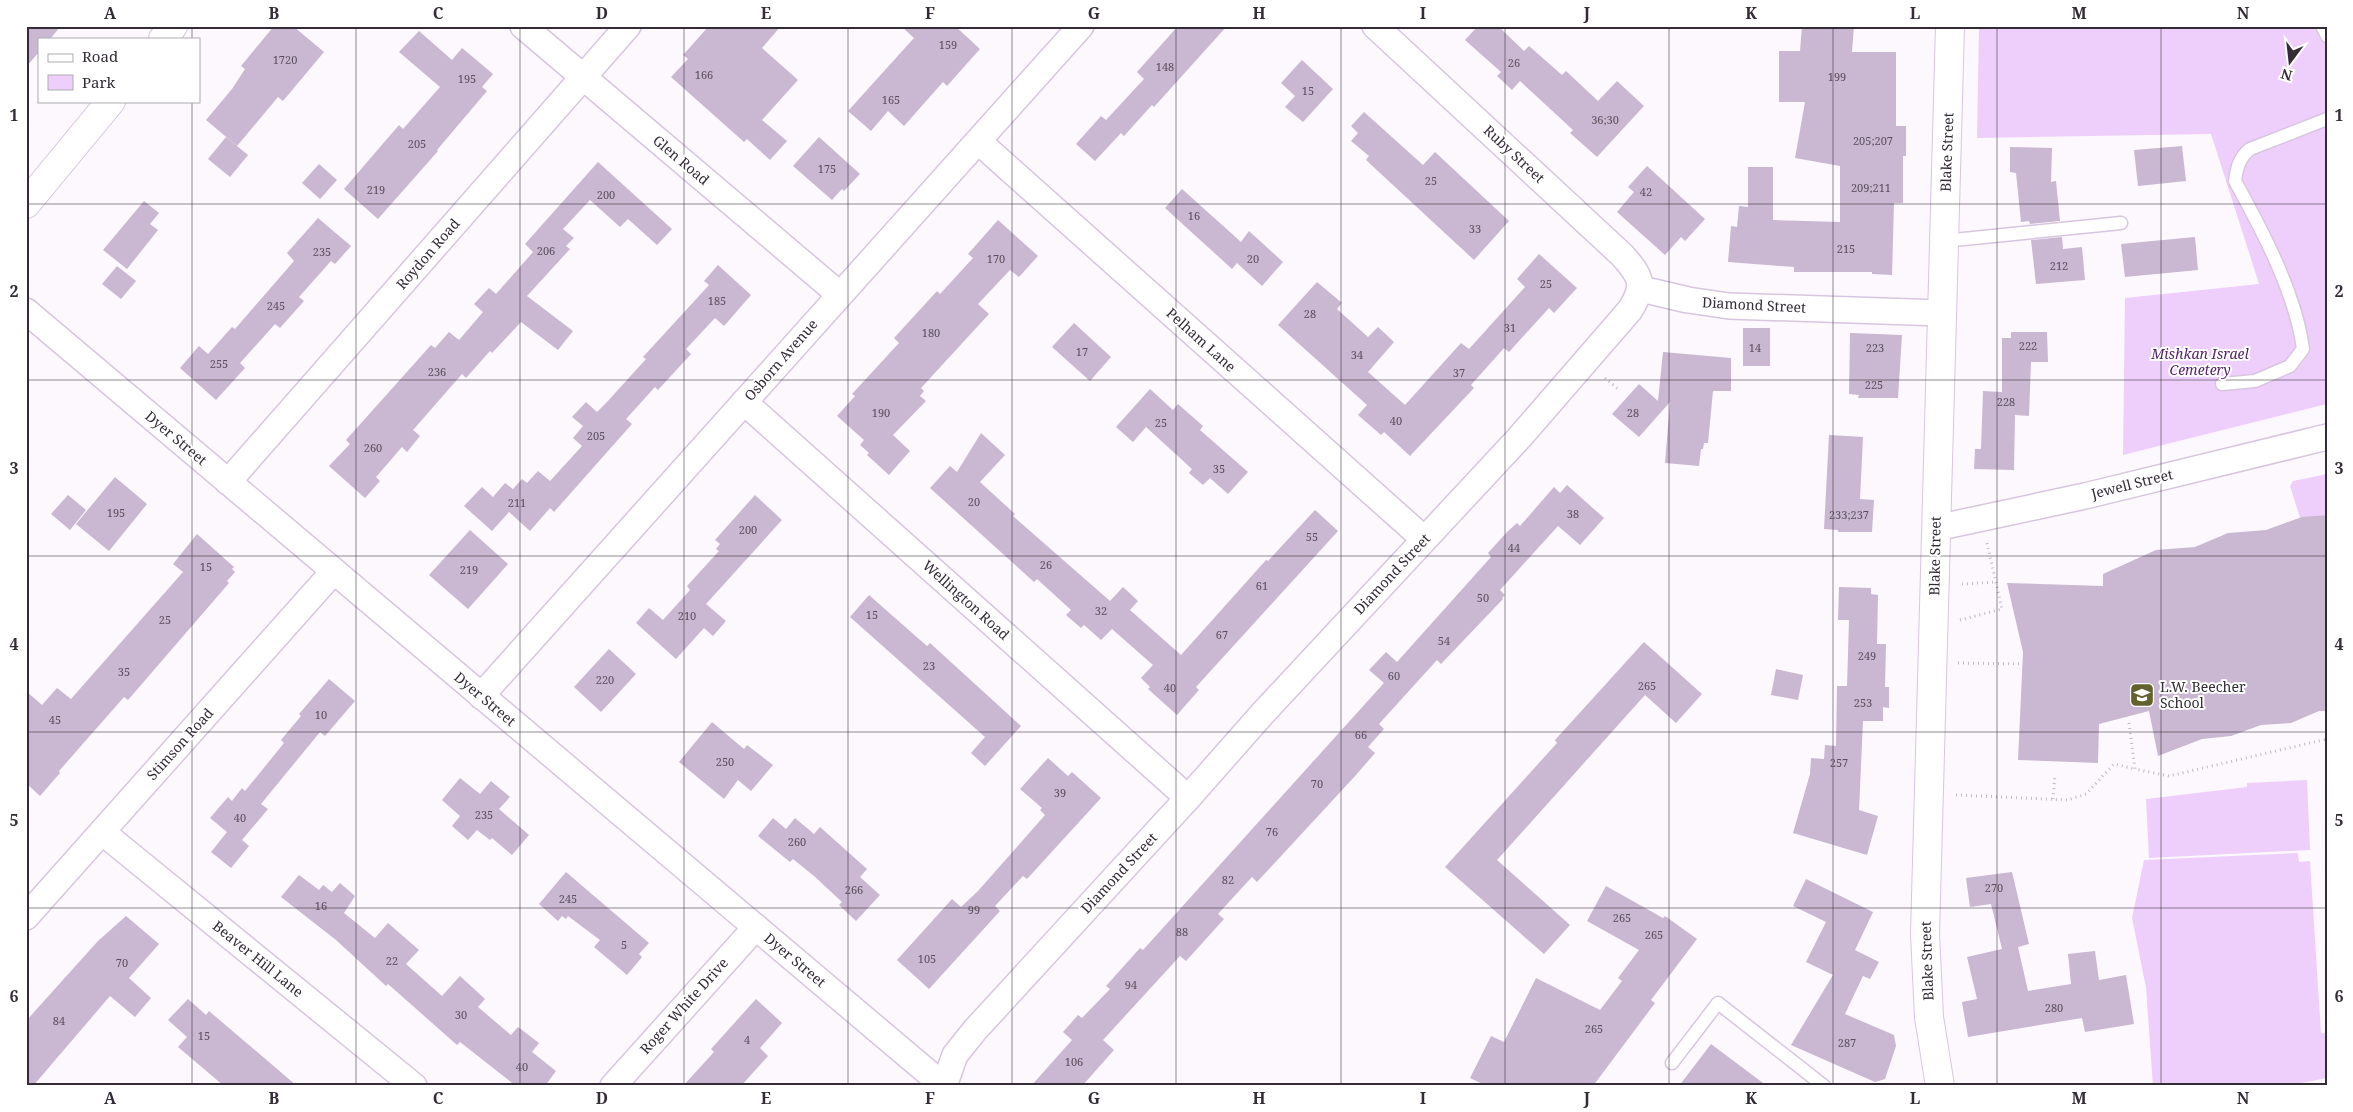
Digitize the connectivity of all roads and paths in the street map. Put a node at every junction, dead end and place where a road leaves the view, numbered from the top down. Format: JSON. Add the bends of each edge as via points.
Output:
{"nodes":[{"id":1,"x":173,"y":26,"type":"edge"},
{"id":2,"x":523,"y":26,"type":"edge"},
{"id":3,"x":628,"y":26,"type":"edge"},
{"id":4,"x":1081,"y":26,"type":"edge"},
{"id":5,"x":1375,"y":26,"type":"edge"},
{"id":6,"x":1950,"y":26,"type":"edge"},
{"id":7,"x":2322,"y":26,"type":"edge"},
{"id":8,"x":2327,"y":36,"type":"edge"},
{"id":9,"x":163,"y":38,"type":"edge"},
{"id":10,"x":584,"y":78,"type":"junction"},
{"id":11,"x":110,"y":102,"type":"edge"},
{"id":12,"x":2327,"y":119,"type":"edge"},
{"id":13,"x":978,"y":141,"type":"junction"},
{"id":14,"x":26,"y":204,"type":"edge"},
{"id":15,"x":2121,"y":223,"type":"dead end"},
{"id":16,"x":1944,"y":241,"type":"junction"},
{"id":17,"x":1641,"y":289,"type":"junction"},
{"id":18,"x":839,"y":294,"type":"junction"},
{"id":19,"x":26,"y":312,"type":"edge"},
{"id":20,"x":1942,"y":312,"type":"junction"},
{"id":21,"x":2222,"y":384,"type":"dead end"},
{"id":22,"x":744,"y":402,"type":"junction"},
{"id":23,"x":2327,"y":437,"type":"edge"},
{"id":24,"x":228,"y":482,"type":"junction"},
{"id":25,"x":1936,"y":528,"type":"junction"},
{"id":26,"x":1424,"y":539,"type":"junction"},
{"id":27,"x":1987,"y":543,"type":"dead end"},
{"id":28,"x":334,"y":571,"type":"junction"},
{"id":29,"x":1996,"y":582,"type":"junction"},
{"id":30,"x":1959,"y":584,"type":"dead end"},
{"id":31,"x":1957,"y":621,"type":"dead end"},
{"id":32,"x":1954,"y":663,"type":"dead end"},
{"id":33,"x":2028,"y":664,"type":"dead end"},
{"id":34,"x":481,"y":696,"type":"junction"},
{"id":35,"x":2129,"y":723,"type":"dead end"},
{"id":36,"x":2327,"y":739,"type":"edge"},
{"id":37,"x":2135,"y":769,"type":"junction"},
{"id":38,"x":2055,"y":775,"type":"dead end"},
{"id":39,"x":1948,"y":795,"type":"dead end"},
{"id":40,"x":1188,"y":798,"type":"junction"},
{"id":41,"x":2053,"y":800,"type":"junction"},
{"id":42,"x":102,"y":832,"type":"junction"},
{"id":43,"x":26,"y":917,"type":"edge"},
{"id":44,"x":756,"y":926,"type":"junction"},
{"id":45,"x":1672,"y":1063,"type":"dead end"},
{"id":46,"x":414,"y":1086,"type":"edge"},
{"id":47,"x":613,"y":1086,"type":"edge"},
{"id":48,"x":944,"y":1086,"type":"edge"},
{"id":49,"x":1824,"y":1086,"type":"edge"},
{"id":50,"x":1940,"y":1086,"type":"edge"}],
"edges":[{"from":1,"to":9,"type":"street"},
{"from":2,"to":10,"type":"street","name":"Glen Road"},
{"from":3,"to":10,"type":"street","name":"Roydon Road"},
{"from":4,"to":13,"type":"street","name":"Osborn Avenue"},
{"from":5,"to":17,"type":"street","name":"Ruby Street","via":[[1622,255],[1635,269]]},
{"from":6,"to":16,"type":"street","name":"Blake Street"},
{"from":7,"to":8,"type":"lane"},
{"from":10,"to":18,"type":"street","name":"Glen Road"},
{"from":10,"to":24,"type":"street","name":"Roydon Road"},
{"from":11,"to":14,"type":"street"},
{"from":12,"to":21,"type":"lane","via":[[2250,149],[2237,167],[2235,181],[2292,298],[2303,349],[2290,366],[2256,381]]},
{"from":13,"to":18,"type":"street","name":"Osborn Avenue"},
{"from":13,"to":26,"type":"street","name":"Pelham Lane"},
{"from":15,"to":16,"type":"lane"},
{"from":16,"to":20,"type":"street","name":"Blake Street"},
{"from":17,"to":20,"type":"street","name":"Diamond Street","via":[[1729,306]]},
{"from":17,"to":26,"type":"street","name":"Diamond Street","via":[[1625,316],[1519,438]]},
{"from":18,"to":22,"type":"street","name":"Osborn Avenue"},
{"from":19,"to":24,"type":"street","name":"Dyer Street"},
{"from":20,"to":25,"type":"street","name":"Blake Street"},
{"from":22,"to":34,"type":"street","name":"Osborn Avenue"},
{"from":22,"to":40,"type":"street","name":"Wellington Road"},
{"from":23,"to":25,"type":"street","name":"Jewell Street","via":[[2085,496]]},
{"from":24,"to":28,"type":"street","name":"Dyer Street"},
{"from":25,"to":50,"type":"street","name":"Blake Street","via":[[1925,934],[1929,1017]]},
{"from":26,"to":40,"type":"street","name":"Diamond Street"},
{"from":27,"to":29,"type":"path"},
{"from":28,"to":34,"type":"street","name":"Dyer Street"},
{"from":28,"to":42,"type":"street","name":"Stimson Road"},
{"from":29,"to":30,"type":"path"},
{"from":29,"to":31,"type":"path","via":[[2002,609]]},
{"from":32,"to":33,"type":"path"},
{"from":34,"to":44,"type":"street","name":"Dyer Street"},
{"from":35,"to":37,"type":"path"},
{"from":36,"to":37,"type":"path","via":[[2169,776]]},
{"from":37,"to":41,"type":"path","via":[[2114,764],[2086,794],[2068,800]]},
{"from":38,"to":41,"type":"path"},
{"from":39,"to":41,"type":"path"},
{"from":40,"to":48,"type":"street","name":"Diamond Street","via":[[975,1030],[954,1056]]},
{"from":42,"to":43,"type":"street","name":"Stimson Road"},
{"from":42,"to":46,"type":"street","name":"Beaver Hill Lane"},
{"from":44,"to":47,"type":"street","name":"Roger White Drive"},
{"from":44,"to":48,"type":"street","name":"Dyer Street"},
{"from":45,"to":49,"type":"lane","via":[[1718,1003]]}]}
